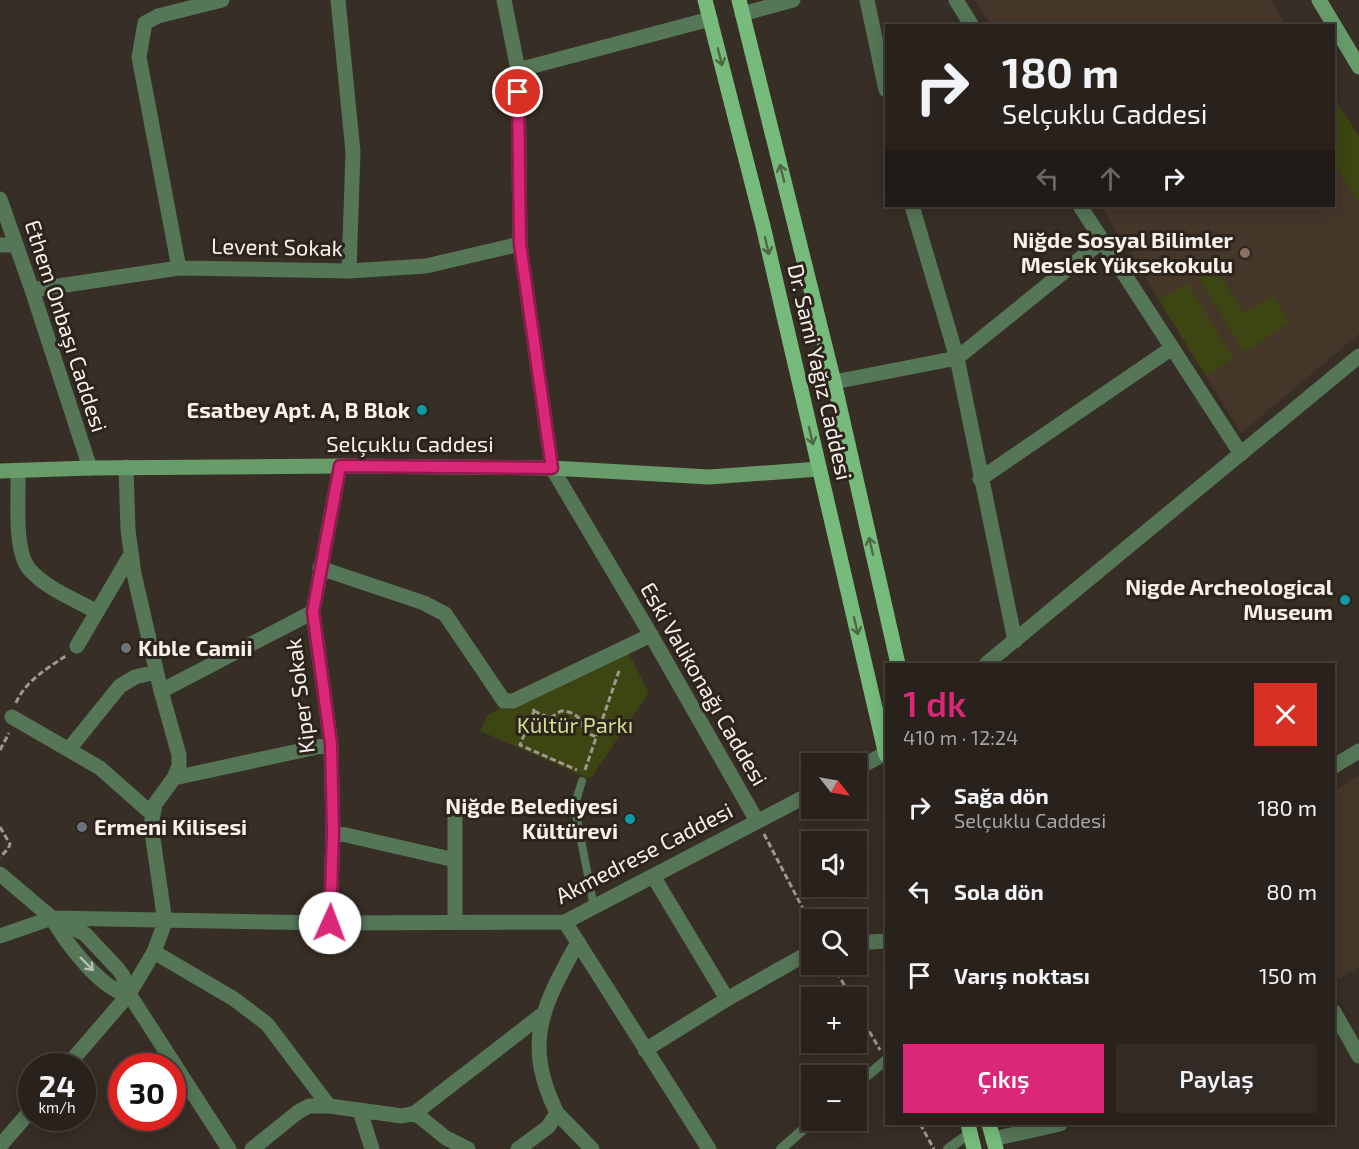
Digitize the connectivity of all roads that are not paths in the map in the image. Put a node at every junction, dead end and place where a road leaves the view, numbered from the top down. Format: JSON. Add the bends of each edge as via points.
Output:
{"nodes":[{"id":1,"x":222,"y":0,"type":"edge"},
{"id":2,"x":338,"y":0,"type":"edge"},
{"id":3,"x":504,"y":0,"type":"edge"},
{"id":4,"x":705,"y":0,"type":"edge"},
{"id":5,"x":793,"y":0,"type":"edge"},
{"id":6,"x":867,"y":0,"type":"edge"},
{"id":7,"x":956,"y":0,"type":"edge"},
{"id":8,"x":1319,"y":0,"type":"edge"},
{"id":9,"x":174,"y":6,"type":"edge"},
{"id":10,"x":741,"y":7,"type":"edge"},
{"id":11,"x":710,"y":19,"type":"junction"},
{"id":12,"x":971,"y":24,"type":"edge"},
{"id":13,"x":1333,"y":24,"type":"edge"},
{"id":14,"x":1335,"y":27,"type":"edge"},
{"id":15,"x":1359,"y":67,"type":"edge"},
{"id":16,"x":518,"y":70,"type":"junction"},
{"id":17,"x":885,"y":85,"type":"edge"},
{"id":18,"x":0,"y":199,"type":"edge"},
{"id":19,"x":912,"y":207,"type":"edge"},
{"id":20,"x":1081,"y":207,"type":"edge"},
{"id":21,"x":1102,"y":241,"type":"junction"},
{"id":22,"x":520,"y":244,"type":"junction"},
{"id":23,"x":0,"y":245,"type":"edge"},
{"id":24,"x":16,"y":245,"type":"junction"},
{"id":25,"x":179,"y":268,"type":"junction"},
{"id":26,"x":350,"y":271,"type":"junction"},
{"id":27,"x":32,"y":290,"type":"junction"},
{"id":28,"x":1172,"y":348,"type":"junction"},
{"id":29,"x":1359,"y":356,"type":"edge"},
{"id":30,"x":957,"y":358,"type":"junction"},
{"id":31,"x":834,"y":382,"type":"junction"},
{"id":32,"x":1241,"y":454,"type":"junction"},
{"id":33,"x":340,"y":466,"type":"junction"},
{"id":34,"x":126,"y":467,"type":"junction"},
{"id":35,"x":90,"y":468,"type":"junction"},
{"id":36,"x":552,"y":468,"type":"junction"},
{"id":37,"x":819,"y":469,"type":"junction"},
{"id":38,"x":0,"y":471,"type":"edge"},
{"id":39,"x":18,"y":471,"type":"junction"},
{"id":40,"x":980,"y":480,"type":"junction"},
{"id":41,"x":131,"y":554,"type":"junction"},
{"id":42,"x":320,"y":568,"type":"junction"},
{"id":43,"x":97,"y":612,"type":"junction"},
{"id":44,"x":313,"y":612,"type":"junction"},
{"id":45,"x":651,"y":635,"type":"junction"},
{"id":46,"x":1015,"y":641,"type":"junction"},
{"id":47,"x":77,"y":646,"type":"road end"},
{"id":48,"x":898,"y":663,"type":"edge"},
{"id":49,"x":987,"y":663,"type":"edge"},
{"id":50,"x":156,"y":672,"type":"junction"},
{"id":51,"x":161,"y":690,"type":"junction"},
{"id":52,"x":12,"y":717,"type":"road end"},
{"id":53,"x":331,"y":744,"type":"junction"},
{"id":54,"x":69,"y":749,"type":"junction"},
{"id":55,"x":885,"y":750,"type":"edge"},
{"id":56,"x":1359,"y":751,"type":"edge"},
{"id":57,"x":885,"y":754,"type":"edge"},
{"id":58,"x":867,"y":764,"type":"edge"},
{"id":59,"x":1335,"y":765,"type":"edge"},
{"id":60,"x":174,"y":778,"type":"junction"},
{"id":61,"x":582,"y":781,"type":"dead end"},
{"id":62,"x":801,"y":799,"type":"edge"},
{"id":63,"x":152,"y":814,"type":"junction"},
{"id":64,"x":455,"y":817,"type":"dead end"},
{"id":65,"x":757,"y":821,"type":"junction"},
{"id":66,"x":333,"y":832,"type":"junction"},
{"id":67,"x":455,"y":860,"type":"junction"},
{"id":68,"x":0,"y":874,"type":"edge"},
{"id":69,"x":653,"y":876,"type":"junction"},
{"id":70,"x":594,"y":907,"type":"junction"},
{"id":71,"x":52,"y":918,"type":"junction"},
{"id":72,"x":165,"y":922,"type":"junction"},
{"id":73,"x":455,"y":922,"type":"junction"},
{"id":74,"x":565,"y":922,"type":"junction"},
{"id":75,"x":330,"y":923,"type":"junction"},
{"id":76,"x":0,"y":936,"type":"edge"},
{"id":77,"x":885,"y":941,"type":"edge"},
{"id":78,"x":578,"y":942,"type":"junction"},
{"id":79,"x":867,"y":942,"type":"edge"},
{"id":80,"x":154,"y":952,"type":"junction"},
{"id":81,"x":801,"y":957,"type":"edge"},
{"id":82,"x":129,"y":994,"type":"junction"},
{"id":83,"x":727,"y":999,"type":"junction"},
{"id":84,"x":543,"y":1014,"type":"junction"},
{"id":85,"x":1335,"y":1014,"type":"edge"},
{"id":86,"x":645,"y":1050,"type":"junction"},
{"id":87,"x":79,"y":1053,"type":"edge"},
{"id":88,"x":1359,"y":1056,"type":"edge"},
{"id":89,"x":885,"y":1061,"type":"edge"},
{"id":90,"x":867,"y":1076,"type":"edge"},
{"id":91,"x":329,"y":1106,"type":"junction"},
{"id":92,"x":360,"y":1111,"type":"junction"},
{"id":93,"x":415,"y":1113,"type":"junction"},
{"id":94,"x":557,"y":1113,"type":"junction"},
{"id":95,"x":18,"y":1125,"type":"edge"},
{"id":96,"x":990,"y":1125,"type":"edge"},
{"id":97,"x":1057,"y":1125,"type":"edge"},
{"id":98,"x":969,"y":1128,"type":"edge"},
{"id":99,"x":801,"y":1131,"type":"edge"},
{"id":100,"x":995,"y":1144,"type":"edge"},
{"id":101,"x":0,"y":1146,"type":"edge"},
{"id":102,"x":229,"y":1149,"type":"edge"},
{"id":103,"x":252,"y":1149,"type":"edge"},
{"id":104,"x":372,"y":1149,"type":"edge"},
{"id":105,"x":468,"y":1149,"type":"edge"},
{"id":106,"x":518,"y":1149,"type":"edge"},
{"id":107,"x":592,"y":1149,"type":"edge"},
{"id":108,"x":709,"y":1149,"type":"edge"},
{"id":109,"x":780,"y":1149,"type":"edge"},
{"id":110,"x":948,"y":1149,"type":"edge"},
{"id":111,"x":974,"y":1149,"type":"edge"}],
"edges":[{"from":1,"to":9,"type":"street"},
{"from":2,"to":26,"type":"street","via":[[353,152]]},
{"from":3,"to":16,"type":"street"},
{"from":4,"to":11,"type":"main road","name":"Dr. Sami Yağız Caddesi"},
{"from":5,"to":10,"type":"street"},
{"from":6,"to":17,"type":"street"},
{"from":7,"to":12,"type":"street"},
{"from":8,"to":13,"type":"main road"},
{"from":9,"to":25,"type":"street","via":[[144,23],[139,57]]},
{"from":31,"to":10,"type":"main road","name":"Dr. Sami Yağız Caddesi","one_way":true},
{"from":11,"to":16,"type":"street"},
{"from":11,"to":37,"type":"main road","name":"Dr. Sami Yağız Caddesi","one_way":true},
{"from":14,"to":15,"type":"main road"},
{"from":16,"to":22,"type":"street"},
{"from":18,"to":24,"type":"street","name":"Ethem Onbaşı Caddesi"},
{"from":19,"to":30,"type":"street"},
{"from":20,"to":21,"type":"street"},
{"from":21,"to":28,"type":"street"},
{"from":21,"to":30,"type":"street"},
{"from":22,"to":26,"type":"street","name":"Levent Sokak","via":[[426,266]]},
{"from":22,"to":36,"type":"street"},
{"from":23,"to":24,"type":"street"},
{"from":24,"to":27,"type":"street","name":"Ethem Onbaşı Caddesi"},
{"from":25,"to":26,"type":"street","name":"Levent Sokak"},
{"from":25,"to":27,"type":"street","name":"Levent Sokak"},
{"from":27,"to":35,"type":"street","name":"Ethem Onbaşı Caddesi"},
{"from":28,"to":32,"type":"street"},
{"from":28,"to":40,"type":"street"},
{"from":29,"to":32,"type":"street"},
{"from":30,"to":31,"type":"street"},
{"from":30,"to":40,"type":"street"},
{"from":48,"to":31,"type":"main road","name":"Dr. Sami Yağız Caddesi","one_way":true},
{"from":32,"to":46,"type":"street"},
{"from":33,"to":34,"type":"main road","name":"Selçuklu Caddesi"},
{"from":33,"to":36,"type":"main road","name":"Selçuklu Caddesi"},
{"from":33,"to":42,"type":"street","name":"Kiper Sokak"},
{"from":34,"to":35,"type":"main road","name":"Selçuklu Caddesi"},
{"from":34,"to":41,"type":"street"},
{"from":35,"to":39,"type":"main road","name":"Selçuklu Caddesi"},
{"from":36,"to":37,"type":"main road","name":"Selçuklu Caddesi","via":[[710,477]]},
{"from":36,"to":45,"type":"street","name":"Eski Valikonağı Caddesi"},
{"from":37,"to":55,"type":"main road","name":"Dr. Sami Yağız Caddesi","one_way":true},
{"from":38,"to":39,"type":"main road","name":"Selçuklu Caddesi"},
{"from":39,"to":43,"type":"street","via":[[23,560],[45,583]]},
{"from":40,"to":46,"type":"street"},
{"from":41,"to":43,"type":"street"},
{"from":41,"to":50,"type":"street"},
{"from":42,"to":44,"type":"street","name":"Kiper Sokak"},
{"from":42,"to":45,"type":"street","via":[[436,609],[452,622],[504,701],[525,696]]},
{"from":43,"to":47,"type":"street"},
{"from":44,"to":51,"type":"street"},
{"from":44,"to":53,"type":"street","name":"Kiper Sokak"},
{"from":45,"to":65,"type":"street","name":"Eski Valikonağı Caddesi"},
{"from":46,"to":49,"type":"street"},
{"from":50,"to":51,"type":"street"},
{"from":50,"to":54,"type":"street","via":[[127,680],[120,686]]},
{"from":51,"to":60,"type":"street","via":[[179,754]]},
{"from":52,"to":54,"type":"street"},
{"from":53,"to":60,"type":"street"},
{"from":53,"to":66,"type":"street","name":"Kiper Sokak"},
{"from":54,"to":63,"type":"street","via":[[112,777]]},
{"from":56,"to":59,"type":"street"},
{"from":57,"to":58,"type":"street"},
{"from":60,"to":63,"type":"street"},
{"from":61,"to":70,"type":"lane","via":[[576,814]]},
{"from":62,"to":65,"type":"street","name":"Akmedrese Caddesi"},
{"from":63,"to":72,"type":"street","via":[[151,836]]},
{"from":64,"to":67,"type":"street"},
{"from":65,"to":69,"type":"street","name":"Akmedrese Caddesi"},
{"from":66,"to":67,"type":"street"},
{"from":66,"to":75,"type":"street","name":"Kiper Sokak"},
{"from":67,"to":73,"type":"street"},
{"from":68,"to":71,"type":"street"},
{"from":69,"to":70,"type":"street","name":"Akmedrese Caddesi"},
{"from":69,"to":83,"type":"street"},
{"from":70,"to":74,"type":"street","name":"Akmedrese Caddesi"},
{"from":71,"to":72,"type":"street","name":"Akmedrese Caddesi"},
{"from":71,"to":76,"type":"street"},
{"from":71,"to":82,"type":"street","via":[[73,950],[108,985]]},
{"from":72,"to":75,"type":"street","name":"Akmedrese Caddesi"},
{"from":72,"to":80,"type":"street"},
{"from":73,"to":74,"type":"street","name":"Akmedrese Caddesi"},
{"from":73,"to":75,"type":"street","name":"Akmedrese Caddesi"},
{"from":74,"to":78,"type":"street"},
{"from":77,"to":79,"type":"street"},
{"from":78,"to":84,"type":"street"},
{"from":78,"to":86,"type":"street"},
{"from":80,"to":82,"type":"street"},
{"from":80,"to":91,"type":"street","via":[[234,999],[267,1024]]},
{"from":81,"to":83,"type":"street"},
{"from":82,"to":87,"type":"street"},
{"from":82,"to":102,"type":"street"},
{"from":83,"to":86,"type":"street"},
{"from":84,"to":93,"type":"street"},
{"from":84,"to":94,"type":"street","via":[[538,1038],[539,1063]]},
{"from":85,"to":88,"type":"street"},
{"from":86,"to":108,"type":"street"},
{"from":89,"to":90,"type":"street"},
{"from":91,"to":92,"type":"street"},
{"from":91,"to":103,"type":"street","via":[[309,1106],[298,1112]]},
{"from":92,"to":93,"type":"street","via":[[402,1116]]},
{"from":92,"to":104,"type":"street"},
{"from":93,"to":105,"type":"street","via":[[446,1138]]},
{"from":94,"to":106,"type":"street","via":[[549,1127]]},
{"from":94,"to":107,"type":"street"},
{"from":95,"to":101,"type":"street"},
{"from":96,"to":100,"type":"main road"},
{"from":97,"to":100,"type":"street"},
{"from":98,"to":110,"type":"street"},
{"from":98,"to":111,"type":"main road"},
{"from":99,"to":109,"type":"street"}]}
